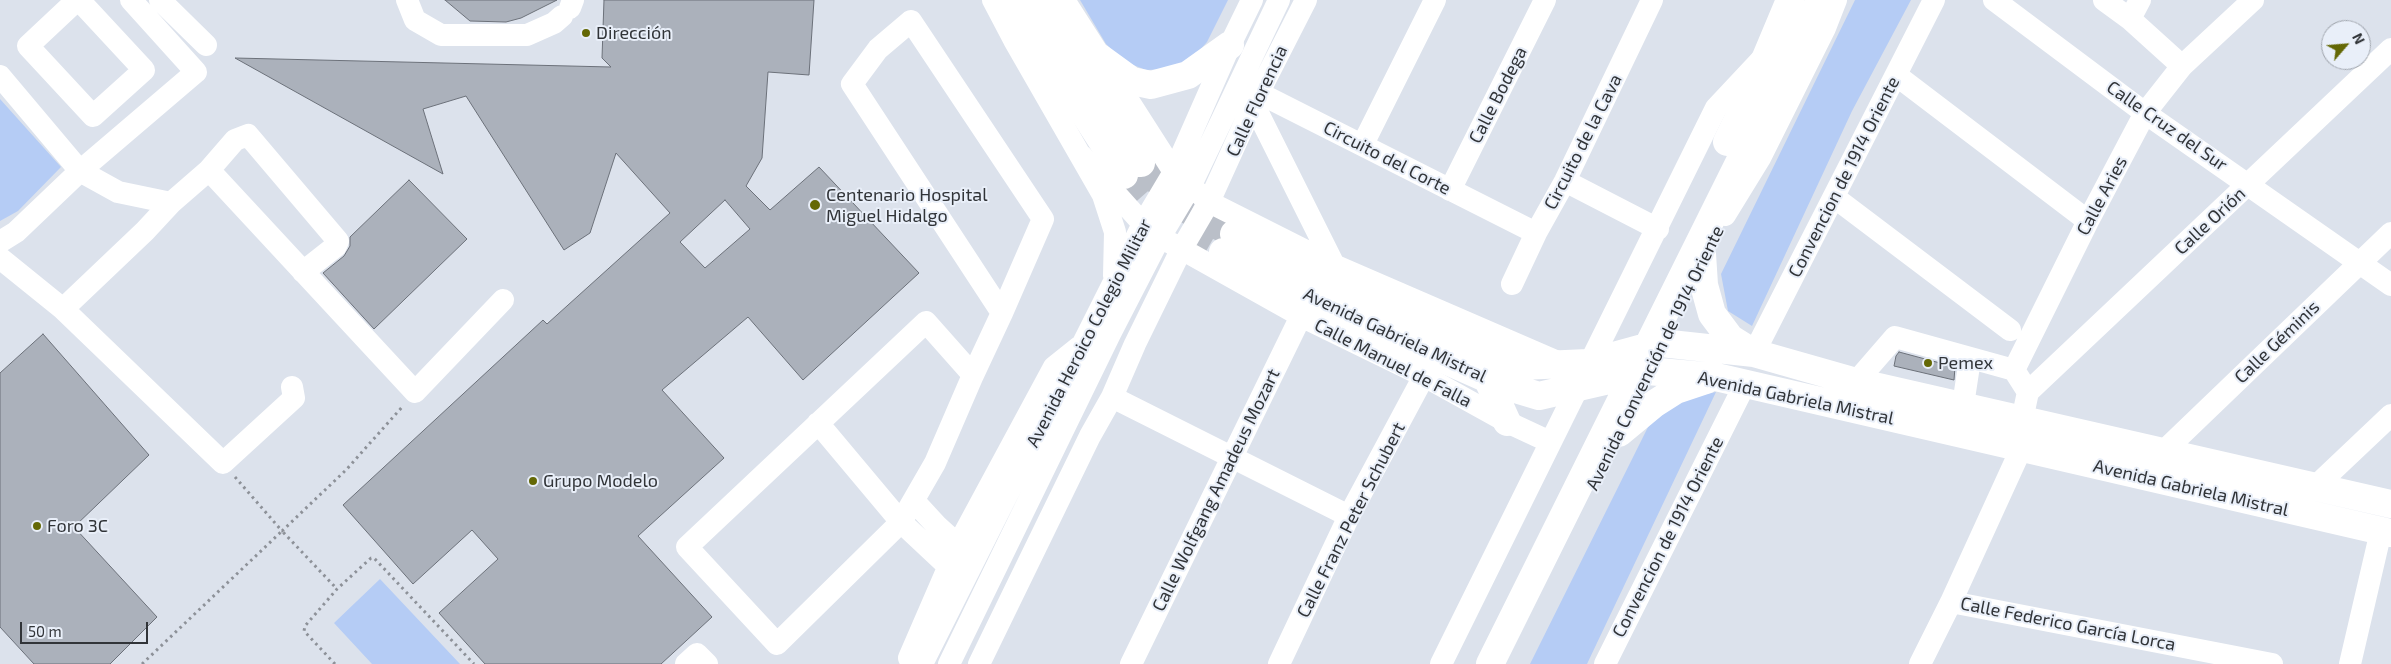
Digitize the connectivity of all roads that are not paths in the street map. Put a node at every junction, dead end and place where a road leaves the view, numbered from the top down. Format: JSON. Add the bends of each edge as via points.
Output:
{"nodes":[{"id":1,"x":78,"y":0,"type":"edge"},
{"id":2,"x":131,"y":0,"type":"edge"},
{"id":3,"x":160,"y":0,"type":"edge"},
{"id":4,"x":407,"y":0,"type":"edge"},
{"id":5,"x":993,"y":0,"type":"edge"},
{"id":6,"x":1012,"y":0,"type":"edge"},
{"id":7,"x":1040,"y":0,"type":"edge"},
{"id":8,"x":1064,"y":0,"type":"edge"},
{"id":9,"x":1252,"y":0,"type":"edge"},
{"id":10,"x":1280,"y":0,"type":"edge"},
{"id":11,"x":1306,"y":0,"type":"edge"},
{"id":12,"x":1435,"y":0,"type":"edge"},
{"id":13,"x":1545,"y":0,"type":"edge"},
{"id":14,"x":1790,"y":0,"type":"edge"},
{"id":15,"x":1820,"y":0,"type":"edge"},
{"id":16,"x":1836,"y":0,"type":"edge"},
{"id":17,"x":1934,"y":0,"type":"edge"},
{"id":18,"x":1994,"y":0,"type":"edge"},
{"id":19,"x":2104,"y":0,"type":"edge"},
{"id":20,"x":2252,"y":0,"type":"edge"},
{"id":21,"x":1647,"y":2,"type":"edge"},
{"id":22,"x":568,"y":8,"type":"edge"},
{"id":23,"x":2135,"y":10,"type":"edge"},
{"id":24,"x":206,"y":45,"type":"dead end"},
{"id":25,"x":1230,"y":45,"type":"junction"},
{"id":26,"x":2391,"y":49,"type":"edge"},
{"id":27,"x":1099,"y":56,"type":"junction"},
{"id":28,"x":1765,"y":56,"type":"junction"},
{"id":29,"x":2182,"y":66,"type":"junction"},
{"id":30,"x":144,"y":70,"type":"junction"},
{"id":31,"x":1896,"y":75,"type":"junction"},
{"id":32,"x":0,"y":76,"type":"edge"},
{"id":33,"x":1763,"y":90,"type":"junction"},
{"id":34,"x":1250,"y":94,"type":"junction"},
{"id":35,"x":168,"y":96,"type":"junction"},
{"id":36,"x":2145,"y":113,"type":"junction"},
{"id":37,"x":1364,"y":144,"type":"junction"},
{"id":38,"x":1082,"y":156,"type":"junction"},
{"id":39,"x":209,"y":170,"type":"junction"},
{"id":40,"x":80,"y":171,"type":"junction"},
{"id":41,"x":1182,"y":180,"type":"junction"},
{"id":42,"x":1565,"y":181,"type":"junction"},
{"id":43,"x":2250,"y":184,"type":"junction"},
{"id":44,"x":1450,"y":190,"type":"junction"},
{"id":45,"x":1834,"y":197,"type":"junction"},
{"id":46,"x":1209,"y":202,"type":"junction"},
{"id":47,"x":171,"y":203,"type":"junction"},
{"id":48,"x":2088,"y":221,"type":"junction"},
{"id":49,"x":1658,"y":229,"type":"junction"},
{"id":50,"x":1151,"y":231,"type":"junction"},
{"id":51,"x":1536,"y":233,"type":"junction"},
{"id":52,"x":2391,"y":233,"type":"edge"},
{"id":53,"x":0,"y":242,"type":"edge"},
{"id":54,"x":1182,"y":250,"type":"junction"},
{"id":55,"x":1702,"y":254,"type":"junction"},
{"id":56,"x":0,"y":258,"type":"edge"},
{"id":57,"x":2361,"y":262,"type":"junction"},
{"id":58,"x":1334,"y":265,"type":"junction"},
{"id":59,"x":303,"y":272,"type":"junction"},
{"id":60,"x":1512,"y":284,"type":"dead end"},
{"id":61,"x":1114,"y":285,"type":"junction"},
{"id":62,"x":2391,"y":285,"type":"edge"},
{"id":63,"x":503,"y":300,"type":"dead end"},
{"id":64,"x":63,"y":309,"type":"junction"},
{"id":65,"x":1002,"y":313,"type":"junction"},
{"id":66,"x":1301,"y":316,"type":"junction"},
{"id":67,"x":2010,"y":330,"type":"dead end"},
{"id":68,"x":1111,"y":332,"type":"junction"},
{"id":69,"x":1084,"y":342,"type":"junction"},
{"id":70,"x":1661,"y":343,"type":"junction"},
{"id":71,"x":1135,"y":344,"type":"junction"},
{"id":72,"x":1754,"y":353,"type":"junction"},
{"id":73,"x":1970,"y":359,"type":"junction"},
{"id":74,"x":1558,"y":362,"type":"junction"},
{"id":75,"x":1588,"y":363,"type":"junction"},
{"id":76,"x":2014,"y":370,"type":"junction"},
{"id":77,"x":1648,"y":371,"type":"junction"},
{"id":78,"x":973,"y":375,"type":"junction"},
{"id":79,"x":1424,"y":376,"type":"junction"},
{"id":80,"x":1487,"y":378,"type":"junction"},
{"id":81,"x":1716,"y":378,"type":"junction"},
{"id":82,"x":1856,"y":382,"type":"junction"},
{"id":83,"x":1745,"y":384,"type":"junction"},
{"id":84,"x":292,"y":387,"type":"dead end"},
{"id":85,"x":1576,"y":389,"type":"junction"},
{"id":86,"x":2028,"y":392,"type":"junction"},
{"id":87,"x":1112,"y":397,"type":"junction"},
{"id":88,"x":1963,"y":405,"type":"junction"},
{"id":89,"x":2391,"y":414,"type":"edge"},
{"id":90,"x":2022,"y":420,"type":"junction"},
{"id":91,"x":1507,"y":422,"type":"junction"},
{"id":92,"x":1066,"y":423,"type":"junction"},
{"id":93,"x":818,"y":424,"type":"junction"},
{"id":94,"x":1619,"y":434,"type":"junction"},
{"id":95,"x":1090,"y":436,"type":"junction"},
{"id":96,"x":1550,"y":442,"type":"junction"},
{"id":97,"x":2021,"y":449,"type":"junction"},
{"id":98,"x":2163,"y":452,"type":"junction"},
{"id":99,"x":1231,"y":459,"type":"junction"},
{"id":100,"x":2315,"y":487,"type":"junction"},
{"id":101,"x":914,"y":501,"type":"junction"},
{"id":102,"x":2391,"y":504,"type":"edge"},
{"id":103,"x":1349,"y":516,"type":"junction"},
{"id":104,"x":901,"y":522,"type":"junction"},
{"id":105,"x":2386,"y":532,"type":"edge"},
{"id":106,"x":958,"y":545,"type":"junction"},
{"id":107,"x":949,"y":567,"type":"junction"},
{"id":108,"x":1951,"y":602,"type":"junction"},
{"id":109,"x":2213,"y":658,"type":"edge"},
{"id":110,"x":686,"y":664,"type":"edge"},
{"id":111,"x":707,"y":664,"type":"edge"},
{"id":112,"x":907,"y":664,"type":"edge"},
{"id":113,"x":922,"y":664,"type":"edge"},
{"id":114,"x":949,"y":664,"type":"edge"},
{"id":115,"x":979,"y":664,"type":"edge"},
{"id":116,"x":1131,"y":664,"type":"edge"},
{"id":117,"x":1279,"y":664,"type":"edge"},
{"id":118,"x":1440,"y":664,"type":"edge"},
{"id":119,"x":1471,"y":664,"type":"edge"},
{"id":120,"x":1490,"y":664,"type":"edge"},
{"id":121,"x":1503,"y":664,"type":"edge"},
{"id":122,"x":1605,"y":664,"type":"edge"},
{"id":123,"x":1920,"y":664,"type":"edge"},
{"id":124,"x":2272,"y":664,"type":"edge"},
{"id":125,"x":2350,"y":664,"type":"edge"}],
"edges":[{"from":1,"to":30,"type":"street"},
{"from":1,"to":30,"type":"street","via":[[28,46],[94,116]]},
{"from":2,"to":35,"type":"street","via":[[196,72]]},
{"from":3,"to":24,"type":"street"},
{"from":4,"to":22,"type":"street","via":[[415,20],[441,35],[527,36],[554,23]]},
{"from":5,"to":38,"type":"street"},
{"from":6,"to":7,"type":"main road","via":[[1133,169]]},
{"from":8,"to":27,"type":"street"},
{"from":9,"to":25,"type":"street","name":"Avenida Heroico Colegio Militar"},
{"from":10,"to":34,"type":"street","name":"Avenida Heroico Colegio Militar"},
{"from":11,"to":34,"type":"street","name":"Calle Florencia"},
{"from":12,"to":37,"type":"street"},
{"from":13,"to":44,"type":"street","name":"Calle Bodega"},
{"from":14,"to":28,"type":"main road","name":"Avenida Convención de 1914 Oriente"},
{"from":15,"to":33,"type":"main road","name":"Avenida Convención de 1914 Oriente"},
{"from":16,"to":55,"type":"street","name":"Avenida Convención de 1914 Oriente","via":[[1760,158]]},
{"from":17,"to":31,"type":"street","name":"Convencion de 1914 Oriente"},
{"from":18,"to":36,"type":"street","name":"Calle Cruz del Sur"},
{"from":19,"to":23,"type":"street"},
{"from":20,"to":29,"type":"street","name":"Calle Aries"},
{"from":21,"to":42,"type":"street","name":"Circuito de la Cava"},
{"from":23,"to":29,"type":"street"},
{"from":25,"to":27,"type":"main road","via":[[1188,75],[1151,85],[1132,81]]},
{"from":25,"to":41,"type":"street","name":"Avenida Heroico Colegio Militar"},
{"from":26,"to":43,"type":"street","name":"Calle Orión"},
{"from":27,"to":41,"type":"street"},
{"from":28,"to":33,"type":"main road","name":"Avenida Convención de 1914 Oriente"},
{"from":28,"to":49,"type":"street","name":"Avenida Convención de 1914 Oriente","via":[[1716,108]]},
{"from":29,"to":36,"type":"street","name":"Calle Aries"},
{"from":30,"to":35,"type":"street"},
{"from":31,"to":45,"type":"street","name":"Convencion de 1914 Oriente"},
{"from":31,"to":48,"type":"street"},
{"from":32,"to":40,"type":"street"},
{"from":33,"to":119,"type":"main road","name":"Avenida Convención de 1914 Oriente"},
{"from":33,"to":120,"type":"main road","name":"Avenida Convención de 1914 Oriente"},
{"from":34,"to":37,"type":"street","name":"Circuito del Corte"},
{"from":34,"to":41,"type":"street","name":"Avenida Heroico Colegio Militar"},
{"from":34,"to":46,"type":"street","name":"Calle Florencia"},
{"from":34,"to":58,"type":"street"},
{"from":35,"to":40,"type":"street"},
{"from":36,"to":43,"type":"street","name":"Calle Cruz del Sur"},
{"from":36,"to":48,"type":"street","name":"Calle Aries"},
{"from":37,"to":44,"type":"street","name":"Circuito del Corte"},
{"from":38,"to":50,"type":"street","name":"Calle Manuel de Falla"},
{"from":38,"to":61,"type":"street","via":[[1103,195],[1115,232]]},
{"from":39,"to":47,"type":"street"},
{"from":39,"to":59,"type":"street"},
{"from":39,"to":59,"type":"street","via":[[235,140],[248,135],[338,241]]},
{"from":40,"to":47,"type":"street","via":[[118,192]]},
{"from":40,"to":53,"type":"street","via":[[16,232]]},
{"from":41,"to":46,"type":"street"},
{"from":41,"to":50,"type":"street","name":"Avenida Heroico Colegio Militar"},
{"from":42,"to":49,"type":"street"},
{"from":42,"to":51,"type":"street","name":"Circuito de la Cava"},
{"from":43,"to":57,"type":"street","name":"Calle Cruz del Sur"},
{"from":43,"to":86,"type":"street","name":"Calle Orión"},
{"from":44,"to":51,"type":"street","name":"Circuito del Corte"},
{"from":45,"to":67,"type":"street"},
{"from":45,"to":72,"type":"street","name":"Convencion de 1914 Oriente"},
{"from":46,"to":54,"type":"street","name":"Calle Florencia"},
{"from":46,"to":58,"type":"street"},
{"from":47,"to":64,"type":"street"},
{"from":48,"to":76,"type":"street","name":"Calle Aries"},
{"from":49,"to":75,"type":"street","name":"Avenida Convención de 1914 Oriente"},
{"from":50,"to":54,"type":"street","name":"Calle Manuel de Falla"},
{"from":50,"to":61,"type":"street","name":"Avenida Heroico Colegio Militar"},
{"from":50,"to":68,"type":"street","name":"Avenida Heroico Colegio Militar"},
{"from":51,"to":60,"type":"street","name":"Circuito de la Cava"},
{"from":52,"to":57,"type":"street","name":"Calle Géminis"},
{"from":54,"to":66,"type":"street","name":"Calle Manuel de Falla"},
{"from":54,"to":71,"type":"street"},
{"from":55,"to":70,"type":"street","name":"Avenida Convención de 1914 Oriente"},
{"from":55,"to":72,"type":"main road","via":[[1704,285],[1712,314],[1730,338]]},
{"from":56,"to":64,"type":"street"},
{"from":57,"to":62,"type":"street","name":"Calle Cruz del Sur"},
{"from":57,"to":98,"type":"street","name":"Calle Géminis"},
{"from":58,"to":74,"type":"street"},
{"from":59,"to":63,"type":"street","via":[[415,392]]},
{"from":61,"to":69,"type":"street","name":"Avenida Heroico Colegio Militar"},
{"from":64,"to":84,"type":"street","via":[[223,463],[294,398]]},
{"from":65,"to":65,"type":"street","via":[[1043,219],[911,21],[878,49],[852,84]]},
{"from":65,"to":78,"type":"street"},
{"from":66,"to":79,"type":"street","name":"Calle Manuel de Falla"},
{"from":66,"to":99,"type":"street","name":"Calle Wolfgang Amadeus Mozart"},
{"from":68,"to":71,"type":"street"},
{"from":68,"to":92,"type":"street","name":"Avenida Heroico Colegio Militar"},
{"from":69,"to":106,"type":"street","via":[[1054,367]]},
{"from":69,"to":113,"type":"street","name":"Avenida Heroico Colegio Militar"},
{"from":70,"to":72,"type":"main road","name":"Avenida Gabriela Mistral"},
{"from":70,"to":75,"type":"main road","name":"Avenida Gabriela Mistral"},
{"from":70,"to":77,"type":"street","name":"Avenida Convención de 1914 Oriente"},
{"from":71,"to":87,"type":"street"},
{"from":72,"to":82,"type":"main road","name":"Avenida Gabriela Mistral"},
{"from":73,"to":76,"type":"street"},
{"from":73,"to":82,"type":"street","via":[[1895,337]]},
{"from":73,"to":88,"type":"street"},
{"from":74,"to":75,"type":"main road","name":"Avenida Gabriela Mistral"},
{"from":74,"to":80,"type":"main road","name":"Avenida Gabriela Mistral","via":[[1521,366],[1475,351],[1229,243],[1393,337]]},
{"from":75,"to":85,"type":"street","name":"Avenida Convención de 1914 Oriente"},
{"from":76,"to":86,"type":"street"},
{"from":77,"to":81,"type":"main road","name":"Avenida Gabriela Mistral"},
{"from":77,"to":85,"type":"main road","name":"Avenida Gabriela Mistral"},
{"from":77,"to":94,"type":"street","name":"Avenida Convención de 1914 Oriente"},
{"from":78,"to":93,"type":"street","via":[[926,322]]},
{"from":78,"to":101,"type":"street","via":[[935,463]]},
{"from":79,"to":91,"type":"street","name":"Calle Manuel de Falla"},
{"from":79,"to":103,"type":"street","name":"Calle Franz Peter Schubert"},
{"from":80,"to":85,"type":"main road","name":"Avenida Gabriela Mistral","via":[[1539,396]]},
{"from":80,"to":91,"type":"main road"},
{"from":81,"to":83,"type":"main road","name":"Avenida Gabriela Mistral"},
{"from":81,"to":94,"type":"main road","via":[[1676,390]]},
{"from":82,"to":88,"type":"main road","name":"Avenida Gabriela Mistral"},
{"from":83,"to":97,"type":"main road","name":"Avenida Gabriela Mistral"},
{"from":83,"to":122,"type":"street","name":"Convencion de 1914 Oriente"},
{"from":85,"to":96,"type":"street","name":"Avenida Convención de 1914 Oriente"},
{"from":86,"to":90,"type":"street"},
{"from":87,"to":95,"type":"street"},
{"from":87,"to":99,"type":"street"},
{"from":88,"to":90,"type":"main road","name":"Avenida Gabriela Mistral"},
{"from":89,"to":100,"type":"street"},
{"from":90,"to":97,"type":"street"},
{"from":90,"to":98,"type":"main road","name":"Avenida Gabriela Mistral"},
{"from":91,"to":96,"type":"street","name":"Calle Manuel de Falla"},
{"from":92,"to":95,"type":"street"},
{"from":92,"to":114,"type":"street","name":"Avenida Heroico Colegio Militar"},
{"from":93,"to":104,"type":"street"},
{"from":93,"to":104,"type":"street","via":[[687,547],[777,644]]},
{"from":94,"to":121,"type":"street","name":"Avenida Convención de 1914 Oriente"},
{"from":95,"to":115,"type":"street"},
{"from":96,"to":118,"type":"street","name":"Avenida Convención de 1914 Oriente"},
{"from":97,"to":105,"type":"main road","name":"Avenida Gabriela Mistral"},
{"from":97,"to":108,"type":"street"},
{"from":98,"to":100,"type":"main road","name":"Avenida Gabriela Mistral"},
{"from":99,"to":103,"type":"street"},
{"from":99,"to":116,"type":"street","name":"Calle Wolfgang Amadeus Mozart"},
{"from":100,"to":102,"type":"main road","name":"Avenida Gabriela Mistral"},
{"from":101,"to":104,"type":"street"},
{"from":101,"to":106,"type":"street"},
{"from":103,"to":117,"type":"street","name":"Calle Franz Peter Schubert"},
{"from":104,"to":107,"type":"street"},
{"from":105,"to":125,"type":"street"},
{"from":106,"to":107,"type":"street"},
{"from":107,"to":112,"type":"street"},
{"from":108,"to":109,"type":"street","name":"Calle Federico García Lorca"},
{"from":108,"to":123,"type":"street"},
{"from":109,"to":124,"type":"street","name":"Calle Federico García Lorca"},
{"from":110,"to":111,"type":"street","via":[[697,654]]}]}
